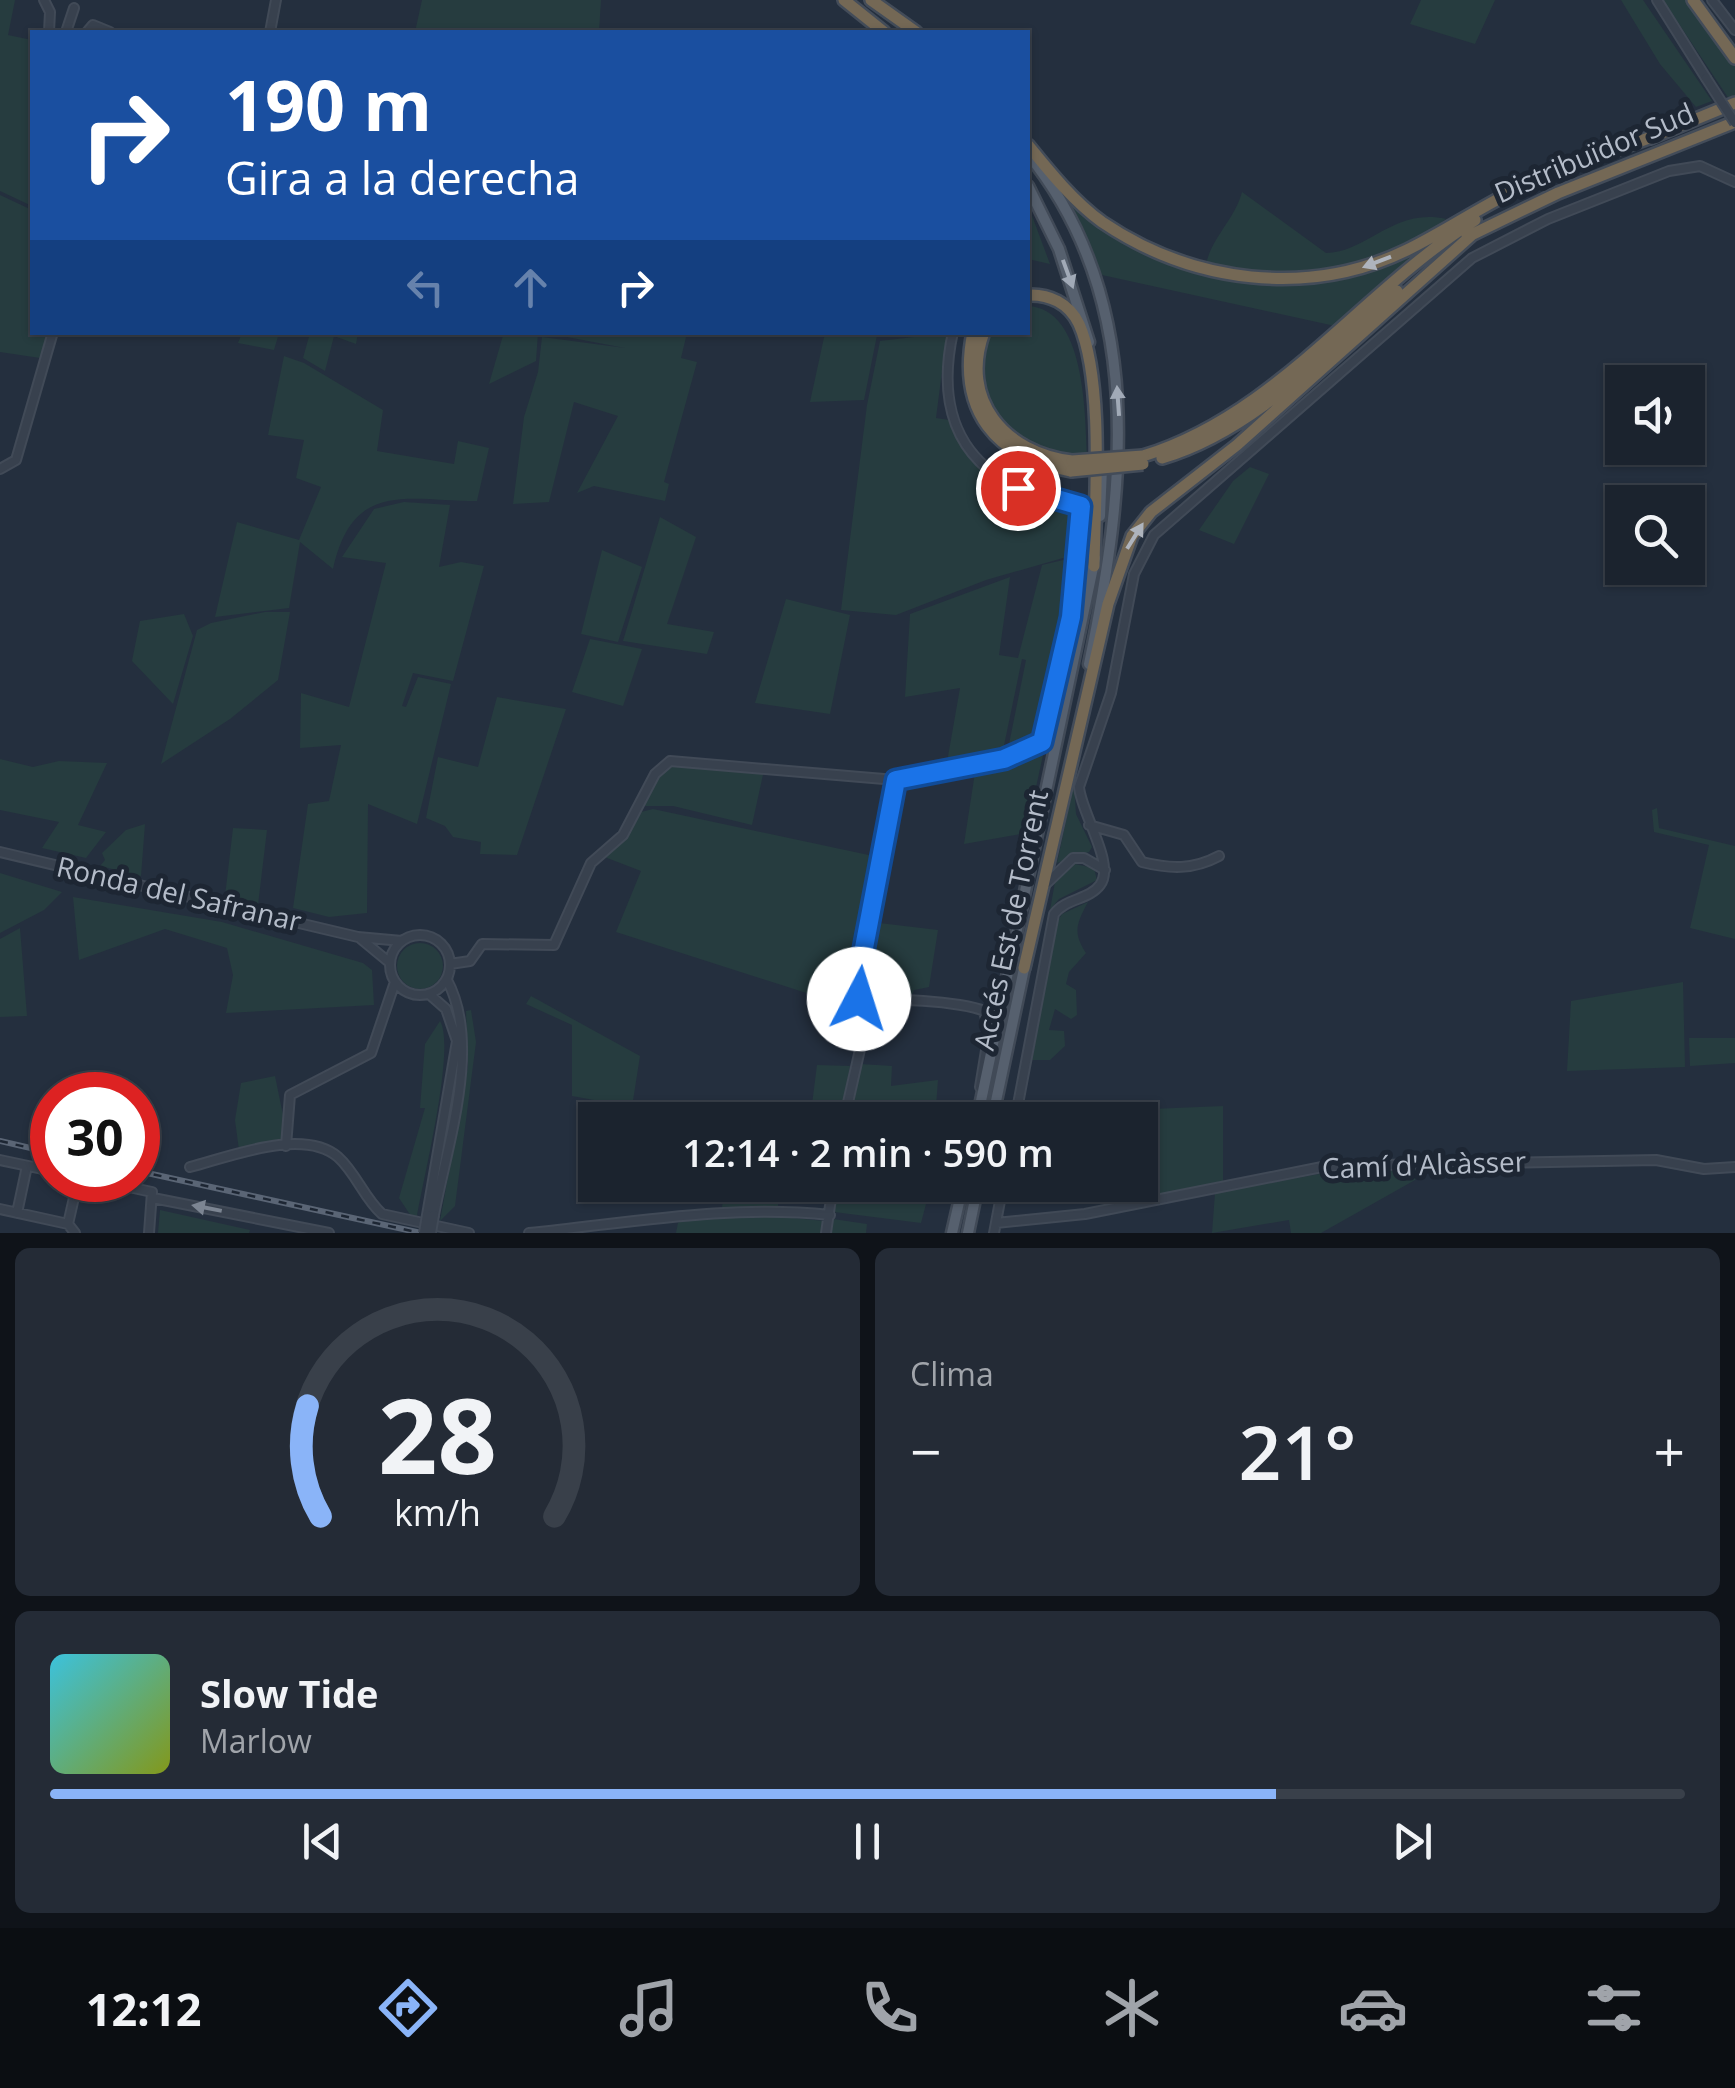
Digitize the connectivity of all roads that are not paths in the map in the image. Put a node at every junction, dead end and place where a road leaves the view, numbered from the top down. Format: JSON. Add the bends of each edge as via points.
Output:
{"nodes":[{"id":1,"x":44,"y":0,"type":"edge"},
{"id":2,"x":276,"y":0,"type":"edge"},
{"id":3,"x":845,"y":0,"type":"edge"},
{"id":4,"x":871,"y":0,"type":"edge"},
{"id":5,"x":1656,"y":0,"type":"edge"},
{"id":6,"x":1693,"y":0,"type":"edge"},
{"id":7,"x":1712,"y":0,"type":"edge"},
{"id":8,"x":74,"y":8,"type":"dead end"},
{"id":9,"x":49,"y":30,"type":"edge"},
{"id":10,"x":67,"y":30,"type":"edge"},
{"id":11,"x":270,"y":30,"type":"edge"},
{"id":12,"x":882,"y":30,"type":"edge"},
{"id":13,"x":890,"y":30,"type":"edge"},
{"id":14,"x":913,"y":30,"type":"edge"},
{"id":15,"x":1735,"y":30,"type":"edge"},
{"id":16,"x":1735,"y":58,"type":"edge"},
{"id":17,"x":1735,"y":104,"type":"edge"},
{"id":18,"x":1735,"y":122,"type":"edge"},
{"id":19,"x":1657,"y":135,"type":"junction"},
{"id":20,"x":1030,"y":148,"type":"edge"},
{"id":21,"x":1030,"y":157,"type":"edge"},
{"id":22,"x":1735,"y":182,"type":"edge"},
{"id":23,"x":1030,"y":190,"type":"edge"},
{"id":24,"x":1474,"y":233,"type":"junction"},
{"id":25,"x":1030,"y":295,"type":"edge"},
{"id":26,"x":52,"y":335,"type":"edge"},
{"id":27,"x":953,"y":335,"type":"edge"},
{"id":28,"x":974,"y":335,"type":"edge"},
{"id":29,"x":984,"y":335,"type":"edge"},
{"id":30,"x":1143,"y":460,"type":"junction"},
{"id":31,"x":1072,"y":466,"type":"junction"},
{"id":32,"x":0,"y":470,"type":"edge"},
{"id":33,"x":1094,"y":566,"type":"junction"},
{"id":34,"x":896,"y":780,"type":"junction"},
{"id":35,"x":1090,"y":826,"type":"junction"},
{"id":36,"x":1098,"y":842,"type":"junction"},
{"id":37,"x":0,"y":852,"type":"edge"},
{"id":38,"x":1219,"y":856,"type":"dead end"},
{"id":39,"x":1084,"y":858,"type":"junction"},
{"id":40,"x":1105,"y":870,"type":"junction"},
{"id":41,"x":1047,"y":882,"type":"junction"},
{"id":42,"x":358,"y":936,"type":"junction"},
{"id":43,"x":402,"y":941,"type":"junction"},
{"id":44,"x":390,"y":963,"type":"junction"},
{"id":45,"x":450,"y":964,"type":"junction"},
{"id":46,"x":1024,"y":968,"type":"junction"},
{"id":47,"x":446,"y":980,"type":"junction"},
{"id":48,"x":395,"y":982,"type":"junction"},
{"id":49,"x":410,"y":994,"type":"junction"},
{"id":50,"x":428,"y":994,"type":"junction"},
{"id":51,"x":388,"y":1004,"type":"junction"},
{"id":52,"x":864,"y":1005,"type":"junction"},
{"id":53,"x":848,"y":1102,"type":"edge"},
{"id":54,"x":979,"y":1102,"type":"edge"},
{"id":55,"x":981,"y":1102,"type":"edge"},
{"id":56,"x":996,"y":1102,"type":"edge"},
{"id":57,"x":1018,"y":1102,"type":"edge"},
{"id":58,"x":286,"y":1146,"type":"junction"},
{"id":59,"x":0,"y":1160,"type":"edge"},
{"id":60,"x":27,"y":1166,"type":"junction"},
{"id":61,"x":30,"y":1167,"type":"edge"},
{"id":62,"x":190,"y":1167,"type":"dead end"},
{"id":63,"x":1735,"y":1167,"type":"edge"},
{"id":64,"x":160,"y":1197,"type":"edge"},
{"id":65,"x":73,"y":1202,"type":"edge"},
{"id":66,"x":152,"y":1202,"type":"edge"},
{"id":67,"x":831,"y":1202,"type":"edge"},
{"id":68,"x":958,"y":1202,"type":"edge"},
{"id":69,"x":974,"y":1202,"type":"edge"},
{"id":70,"x":1000,"y":1202,"type":"edge"},
{"id":71,"x":0,"y":1209,"type":"edge"},
{"id":72,"x":16,"y":1213,"type":"junction"},
{"id":73,"x":431,"y":1215,"type":"junction"},
{"id":74,"x":830,"y":1215,"type":"junction"},
{"id":75,"x":262,"y":1219,"type":"junction"},
{"id":76,"x":68,"y":1224,"type":"junction"},
{"id":77,"x":995,"y":1228,"type":"edge"},
{"id":78,"x":259,"y":1232,"type":"edge"},
{"id":79,"x":75,"y":1233,"type":"edge"},
{"id":80,"x":150,"y":1233,"type":"edge"},
{"id":81,"x":329,"y":1233,"type":"edge"},
{"id":82,"x":424,"y":1233,"type":"edge"},
{"id":83,"x":432,"y":1233,"type":"edge"},
{"id":84,"x":469,"y":1233,"type":"edge"},
{"id":85,"x":528,"y":1233,"type":"edge"},
{"id":86,"x":826,"y":1233,"type":"edge"},
{"id":87,"x":952,"y":1233,"type":"edge"},
{"id":88,"x":968,"y":1233,"type":"edge"}],
"edges":[{"from":1,"to":9,"type":"street"},
{"from":2,"to":11,"type":"street"},
{"from":3,"to":12,"type":"highway"},
{"from":3,"to":13,"type":"main road"},
{"from":4,"to":14,"type":"highway"},
{"from":5,"to":18,"type":"street","bridge":true},
{"from":6,"to":16,"type":"highway"},
{"from":7,"to":15,"type":"street"},
{"from":8,"to":10,"type":"street"},
{"from":17,"to":19,"type":"highway","name":"Distribuïdor Sud"},
{"from":18,"to":24,"type":"highway","name":"Distribuïdor Sud"},
{"from":19,"to":20,"type":"highway","one_way":true,"via":[[1527,184],[1406,250],[1354,270],[1306,278],[1246,278],[1146,248],[1099,220]]},
{"from":19,"to":30,"type":"highway","via":[[1485,214],[1422,258],[1234,415]]},
{"from":46,"to":21,"type":"main road","name":"Accés Est de Torrent","one_way":true,"via":[[1109,568],[1120,429],[1106,311],[1084,245]]},
{"from":22,"to":35,"type":"street","via":[[1711,168],[1684,167],[1548,219],[1472,258],[1164,523],[1134,574],[1111,692],[1079,787]]},
{"from":23,"to":33,"type":"main road","name":"Accés Est de Torrent","one_way":true,"via":[[1066,266],[1096,373],[1102,498]]},
{"from":24,"to":30,"type":"highway","via":[[1272,398],[1184,452]]},
{"from":41,"to":24,"type":"highway","one_way":true,"via":[[1108,604],[1132,536]]},
{"from":25,"to":33,"type":"highway","via":[[1063,304],[1080,325],[1096,415]]},
{"from":26,"to":32,"type":"street","via":[[16,460]]},
{"from":27,"to":34,"type":"street","via":[[946,380],[950,416],[966,444],[1018,488],[1081,506],[1071,617],[1042,742],[1004,759]]},
{"from":28,"to":31,"type":"highway","via":[[970,386],[982,422],[1032,462]]},
{"from":29,"to":31,"type":"highway","via":[[976,384],[991,420],[1008,439]]},
{"from":30,"to":31,"type":"highway","bridge":true},
{"from":33,"to":55,"type":"main road","name":"Accés Est de Torrent"},
{"from":34,"to":45,"type":"street","via":[[670,761],[655,774],[618,842],[591,863],[554,945],[482,944],[470,961]]},
{"from":34,"to":52,"type":"street","via":[[858,982]]},
{"from":35,"to":36,"type":"street"},
{"from":35,"to":38,"type":"street","via":[[1124,835],[1142,862],[1158,866],[1190,868]]},
{"from":36,"to":39,"type":"street"},
{"from":36,"to":40,"type":"street"},
{"from":37,"to":42,"type":"street","name":"Ronda del Safranar"},
{"from":39,"to":40,"type":"street"},
{"from":39,"to":41,"type":"street","via":[[1066,862]]},
{"from":40,"to":57,"type":"street","via":[[1098,888],[1054,914]]},
{"from":41,"to":46,"type":"highway"},
{"from":42,"to":43,"type":"street","name":"Ronda del Safranar"},
{"from":42,"to":44,"type":"street","name":"Ronda del Safranar"},
{"from":43,"to":44,"type":"street"},
{"from":43,"to":45,"type":"street","via":[[435,939]]},
{"from":44,"to":48,"type":"street"},
{"from":45,"to":47,"type":"street"},
{"from":46,"to":56,"type":"main road","name":"Accés Est de Torrent"},
{"from":47,"to":50,"type":"street"},
{"from":47,"to":73,"type":"street","via":[[460,1011],[464,1049]]},
{"from":48,"to":49,"type":"street"},
{"from":48,"to":51,"type":"street"},
{"from":49,"to":50,"type":"street"},
{"from":49,"to":51,"type":"street"},
{"from":50,"to":73,"type":"street","via":[[446,1009],[457,1041]]},
{"from":51,"to":58,"type":"street","via":[[371,1054],[290,1095]]},
{"from":52,"to":53,"type":"street"},
{"from":52,"to":54,"type":"street","via":[[878,999],[979,1008],[988,1016]]},
{"from":58,"to":62,"type":"street"},
{"from":58,"to":84,"type":"street","via":[[335,1154],[382,1214]]},
{"from":59,"to":60,"type":"street"},
{"from":60,"to":61,"type":"street"},
{"from":60,"to":72,"type":"street"},
{"from":63,"to":77,"type":"street","name":"Camí d'Alcàsser","via":[[1656,1160],[1327,1166]]},
{"from":75,"to":64,"type":"street","one_way":true},
{"from":65,"to":76,"type":"street"},
{"from":66,"to":80,"type":"street"},
{"from":67,"to":74,"type":"street"},
{"from":68,"to":87,"type":"main road"},
{"from":69,"to":88,"type":"main road"},
{"from":70,"to":77,"type":"street"},
{"from":71,"to":72,"type":"street"},
{"from":72,"to":76,"type":"street"},
{"from":73,"to":82,"type":"street","bridge":true},
{"from":73,"to":83,"type":"street","bridge":true},
{"from":74,"to":85,"type":"street","via":[[718,1211]]},
{"from":74,"to":86,"type":"street"},
{"from":75,"to":78,"type":"street"},
{"from":75,"to":81,"type":"street"},
{"from":76,"to":79,"type":"street"}]}
